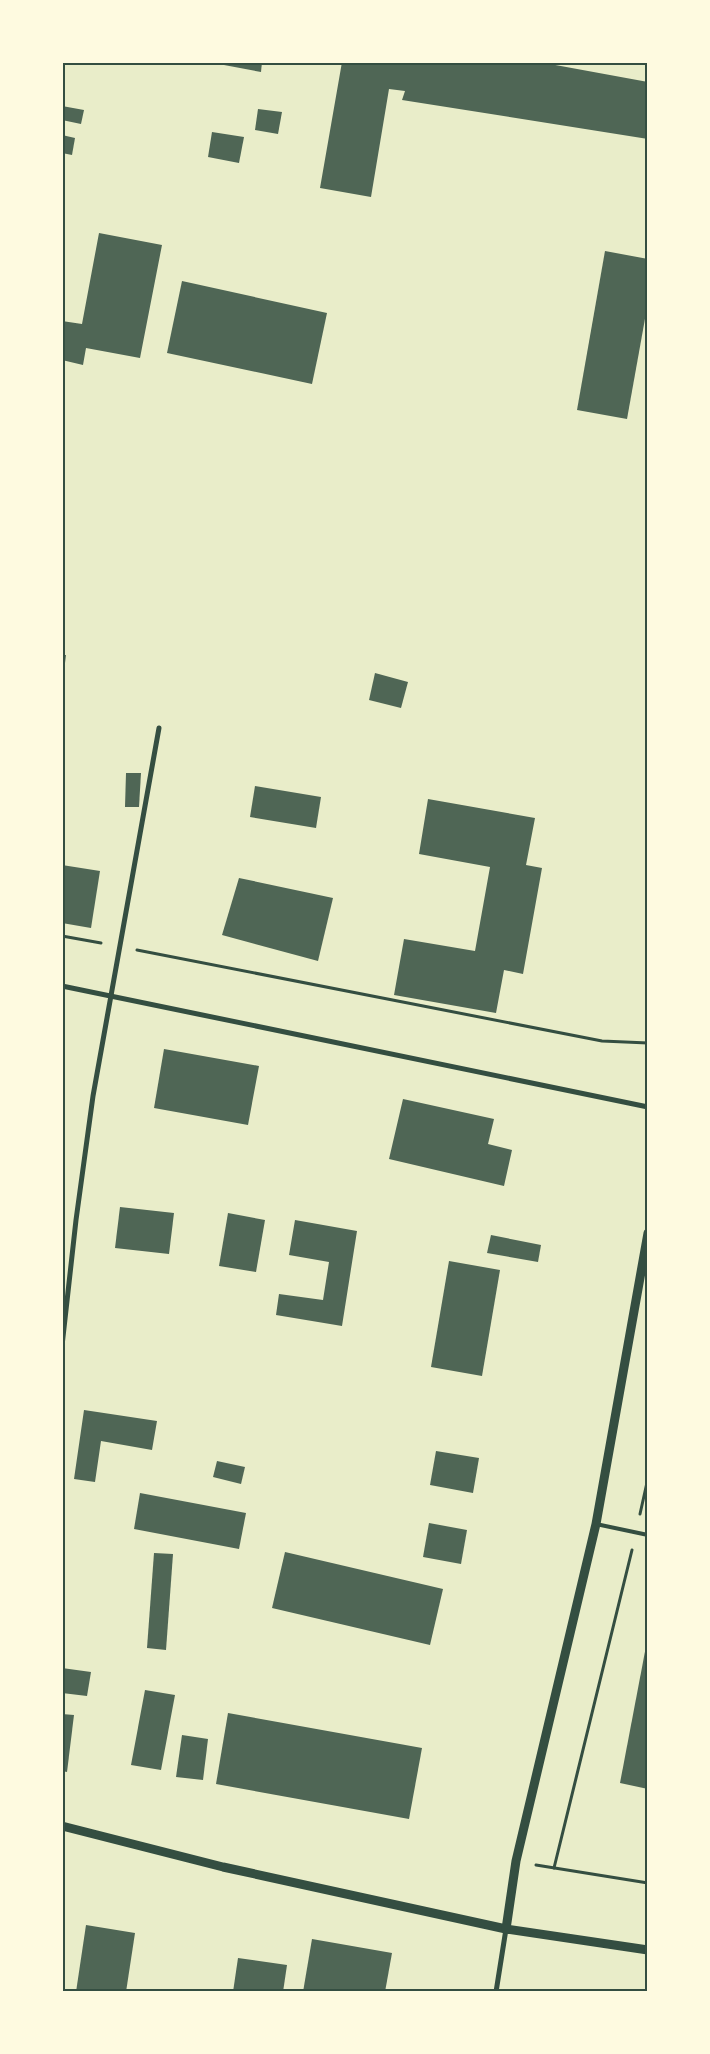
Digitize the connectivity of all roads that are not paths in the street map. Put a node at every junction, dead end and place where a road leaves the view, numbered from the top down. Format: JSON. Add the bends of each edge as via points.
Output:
{"nodes":[{"id":1,"x":159,"y":728,"type":"dead end"},
{"id":2,"x":62,"y":986,"type":"edge"},
{"id":3,"x":111,"y":994,"type":"junction"},
{"id":4,"x":648,"y":1107,"type":"edge"},
{"id":5,"x":648,"y":1233,"type":"edge"},
{"id":6,"x":62,"y":1346,"type":"edge"},
{"id":7,"x":596,"y":1524,"type":"junction"},
{"id":8,"x":648,"y":1535,"type":"edge"},
{"id":9,"x":62,"y":1826,"type":"edge"},
{"id":10,"x":506,"y":1929,"type":"junction"},
{"id":11,"x":648,"y":1950,"type":"edge"},
{"id":12,"x":496,"y":1992,"type":"edge"}],
"edges":[{"from":1,"to":3,"type":"street"},
{"from":2,"to":3,"type":"street"},
{"from":3,"to":4,"type":"street"},
{"from":3,"to":6,"type":"street","via":[[93,1096]]},
{"from":5,"to":7,"type":"street"},
{"from":7,"to":8,"type":"lane"},
{"from":7,"to":10,"type":"street","via":[[516,1862]]},
{"from":9,"to":10,"type":"street","via":[[223,1867]]},
{"from":10,"to":11,"type":"street"},
{"from":10,"to":12,"type":"street"}]}
